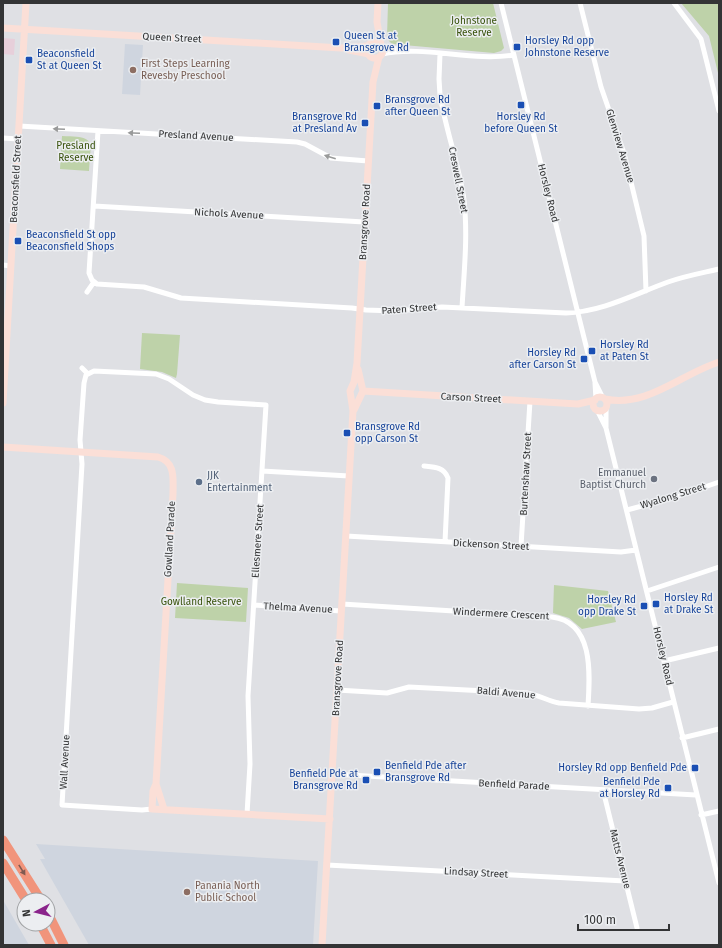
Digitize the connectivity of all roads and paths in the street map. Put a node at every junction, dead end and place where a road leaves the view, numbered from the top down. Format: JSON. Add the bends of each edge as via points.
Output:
{"nodes":[{"id":1,"x":26,"y":3,"type":"edge"},
{"id":2,"x":378,"y":3,"type":"edge"},
{"id":3,"x":501,"y":3,"type":"edge"},
{"id":4,"x":580,"y":3,"type":"edge"},
{"id":5,"x":674,"y":3,"type":"edge"},
{"id":6,"x":377,"y":22,"type":"junction"},
{"id":7,"x":3,"y":28,"type":"edge"},
{"id":8,"x":25,"y":29,"type":"junction"},
{"id":9,"x":370,"y":45,"type":"junction"},
{"id":10,"x":382,"y":45,"type":"junction"},
{"id":11,"x":341,"y":48,"type":"junction"},
{"id":12,"x":408,"y":52,"type":"junction"},
{"id":13,"x":440,"y":54,"type":"junction"},
{"id":14,"x":369,"y":55,"type":"junction"},
{"id":15,"x":514,"y":55,"type":"junction"},
{"id":16,"x":381,"y":56,"type":"junction"},
{"id":17,"x":373,"y":82,"type":"junction"},
{"id":18,"x":719,"y":111,"type":"edge"},
{"id":19,"x":19,"y":126,"type":"junction"},
{"id":20,"x":98,"y":131,"type":"junction"},
{"id":21,"x":3,"y":138,"type":"edge"},
{"id":22,"x":18,"y":139,"type":"junction"},
{"id":23,"x":368,"y":161,"type":"junction"},
{"id":24,"x":94,"y":206,"type":"junction"},
{"id":25,"x":364,"y":222,"type":"junction"},
{"id":26,"x":3,"y":265,"type":"edge"},
{"id":27,"x":11,"y":266,"type":"junction"},
{"id":28,"x":719,"y":269,"type":"edge"},
{"id":29,"x":94,"y":282,"type":"junction"},
{"id":30,"x":646,"y":291,"type":"junction"},
{"id":31,"x":87,"y":292,"type":"dead end"},
{"id":32,"x":462,"y":308,"type":"junction"},
{"id":33,"x":360,"y":310,"type":"junction"},
{"id":34,"x":578,"y":312,"type":"junction"},
{"id":35,"x":719,"y":362,"type":"edge"},
{"id":36,"x":357,"y":363,"type":"junction"},
{"id":37,"x":82,"y":368,"type":"dead end"},
{"id":38,"x":88,"y":374,"type":"junction"},
{"id":39,"x":352,"y":390,"type":"junction"},
{"id":40,"x":362,"y":392,"type":"junction"},
{"id":41,"x":600,"y":399,"type":"junction"},
{"id":42,"x":624,"y":400,"type":"junction"},
{"id":43,"x":530,"y":401,"type":"junction"},
{"id":44,"x":3,"y":403,"type":"edge"},
{"id":45,"x":578,"y":404,"type":"junction"},
{"id":46,"x":606,"y":408,"type":"junction"},
{"id":47,"x":597,"y":410,"type":"junction"},
{"id":48,"x":353,"y":412,"type":"junction"},
{"id":49,"x":606,"y":428,"type":"junction"},
{"id":50,"x":3,"y":447,"type":"edge"},
{"id":51,"x":81,"y":452,"type":"junction"},
{"id":52,"x":424,"y":466,"type":"dead end"},
{"id":53,"x":262,"y":471,"type":"junction"},
{"id":54,"x":349,"y":476,"type":"junction"},
{"id":55,"x":719,"y":482,"type":"edge"},
{"id":56,"x":627,"y":510,"type":"junction"},
{"id":57,"x":346,"y":536,"type":"junction"},
{"id":58,"x":445,"y":542,"type":"junction"},
{"id":59,"x":522,"y":546,"type":"junction"},
{"id":60,"x":636,"y":550,"type":"junction"},
{"id":61,"x":719,"y":567,"type":"edge"},
{"id":62,"x":647,"y":591,"type":"junction"},
{"id":63,"x":254,"y":605,"type":"junction"},
{"id":64,"x":342,"y":607,"type":"junction"},
{"id":65,"x":719,"y":648,"type":"edge"},
{"id":66,"x":664,"y":661,"type":"junction"},
{"id":67,"x":338,"y":690,"type":"junction"},
{"id":68,"x":673,"y":702,"type":"junction"},
{"id":69,"x":588,"y":706,"type":"junction"},
{"id":70,"x":719,"y":729,"type":"edge"},
{"id":71,"x":682,"y":738,"type":"junction"},
{"id":72,"x":332,"y":774,"type":"junction"},
{"id":73,"x":156,"y":784,"type":"junction"},
{"id":74,"x":603,"y":790,"type":"junction"},
{"id":75,"x":696,"y":795,"type":"junction"},
{"id":76,"x":152,"y":809,"type":"junction"},
{"id":77,"x":164,"y":809,"type":"junction"},
{"id":78,"x":719,"y":811,"type":"edge"},
{"id":79,"x":247,"y":814,"type":"junction"},
{"id":80,"x":702,"y":815,"type":"junction"},
{"id":81,"x":330,"y":819,"type":"junction"},
{"id":82,"x":3,"y":840,"type":"edge"},
{"id":83,"x":3,"y":863,"type":"edge"},
{"id":84,"x":327,"y":865,"type":"junction"},
{"id":85,"x":625,"y":881,"type":"junction"},
{"id":86,"x":719,"y":881,"type":"edge"},
{"id":87,"x":21,"y":892,"type":"edge"},
{"id":88,"x":35,"y":892,"type":"edge"},
{"id":89,"x":637,"y":928,"type":"dead end"},
{"id":90,"x":56,"y":929,"type":"edge"},
{"id":91,"x":44,"y":932,"type":"edge"},
{"id":92,"x":51,"y":945,"type":"edge"},
{"id":93,"x":64,"y":945,"type":"edge"},
{"id":94,"x":322,"y":945,"type":"edge"}],
"edges":[{"from":1,"to":8,"type":"street","name":"Beaconsfield Street"},
{"from":2,"to":6,"type":"street"},
{"from":3,"to":15,"type":"street","name":"Horsley Road"},
{"from":4,"to":30,"type":"street","name":"Glenview Avenue","via":[[603,93],[624,153],[644,236]]},
{"from":5,"to":18,"type":"street","via":[[701,39]]},
{"from":6,"to":9,"type":"street"},
{"from":6,"to":10,"type":"street"},
{"from":7,"to":8,"type":"street","name":"Queen Street"},
{"from":8,"to":11,"type":"street","name":"Queen Street"},
{"from":8,"to":19,"type":"street","name":"Beaconsfield Street"},
{"from":9,"to":10,"type":"street","via":[[377,42]]},
{"from":9,"to":11,"type":"street","name":"Queen Street"},
{"from":9,"to":14,"type":"street","via":[[367,50]]},
{"from":10,"to":12,"type":"street"},
{"from":10,"to":16,"type":"street"},
{"from":11,"to":14,"type":"street","name":"Queen Street"},
{"from":12,"to":13,"type":"street"},
{"from":12,"to":16,"type":"street"},
{"from":13,"to":15,"type":"street","via":[[499,57]]},
{"from":13,"to":32,"type":"street","name":"Creswell Street","via":[[441,99],[466,218]]},
{"from":14,"to":16,"type":"street","via":[[374,58]]},
{"from":14,"to":17,"type":"street","name":"Bransgrove Road"},
{"from":15,"to":34,"type":"street","name":"Horsley Road"},
{"from":16,"to":17,"type":"street","name":"Bransgrove Road"},
{"from":17,"to":23,"type":"street","name":"Bransgrove Road"},
{"from":20,"to":19,"type":"street","name":"Presland Avenue","one_way":true},
{"from":19,"to":22,"type":"street","name":"Beaconsfield Street"},
{"from":23,"to":20,"type":"street","name":"Presland Avenue","one_way":true,"via":[[331,158],[297,142]]},
{"from":20,"to":24,"type":"street"},
{"from":21,"to":22,"type":"street"},
{"from":22,"to":27,"type":"street","name":"Beaconsfield Street"},
{"from":23,"to":25,"type":"street","name":"Bransgrove Road"},
{"from":24,"to":25,"type":"street","name":"Nichols Avenue"},
{"from":24,"to":29,"type":"street","via":[[90,273]]},
{"from":25,"to":33,"type":"street","name":"Bransgrove Road"},
{"from":26,"to":27,"type":"street"},
{"from":27,"to":44,"type":"street","name":"Beaconsfield Street"},
{"from":28,"to":30,"type":"street","name":"Paten Street","via":[[674,280]]},
{"from":29,"to":31,"type":"street"},
{"from":29,"to":33,"type":"street","name":"Paten Street","via":[[144,287],[181,298]]},
{"from":30,"to":34,"type":"street","name":"Paten Street"},
{"from":32,"to":33,"type":"street","name":"Paten Street"},
{"from":32,"to":34,"type":"street","name":"Paten Street"},
{"from":33,"to":36,"type":"street","name":"Bransgrove Road"},
{"from":34,"to":41,"type":"street","name":"Horsley Road"},
{"from":35,"to":42,"type":"street","name":"Carson Street","via":[[656,392]]},
{"from":36,"to":39,"type":"street","name":"Bransgrove Road"},
{"from":36,"to":40,"type":"street","name":"Bransgrove Road"},
{"from":37,"to":38,"type":"street"},
{"from":38,"to":51,"type":"street","via":[[84,383]]},
{"from":38,"to":53,"type":"street","name":"Ellesmere Street","via":[[99,370],[156,374],[205,400],[266,405]]},
{"from":39,"to":40,"type":"street","name":"Carson Street","via":[[358,385]]},
{"from":39,"to":40,"type":"street","via":[[354,397]]},
{"from":39,"to":48,"type":"street","name":"Bransgrove Road"},
{"from":40,"to":43,"type":"street","name":"Carson Street"},
{"from":40,"to":48,"type":"street","name":"Bransgrove Road"},
{"from":41,"to":42,"type":"street","name":"Carson Street"},
{"from":41,"to":45,"type":"street","name":"Carson Street"},
{"from":41,"to":46,"type":"street","via":[[607,403]]},
{"from":41,"to":47,"type":"street","via":[[594,405]]},
{"from":42,"to":46,"type":"street","name":"Carson Street"},
{"from":43,"to":45,"type":"street","name":"Carson Street"},
{"from":43,"to":59,"type":"street","name":"Burtenshaw Street"},
{"from":45,"to":47,"type":"street","name":"Carson Street"},
{"from":46,"to":47,"type":"street","via":[[602,411]]},
{"from":46,"to":49,"type":"street","name":"Horsley Road"},
{"from":47,"to":49,"type":"street","name":"Horsley Road"},
{"from":48,"to":54,"type":"street","name":"Bransgrove Road"},
{"from":49,"to":56,"type":"street","name":"Horsley Road"},
{"from":50,"to":51,"type":"street","name":"Gowlland Parade"},
{"from":51,"to":73,"type":"street","name":"Gowlland Parade","via":[[160,458],[169,463],[173,472]]},
{"from":51,"to":76,"type":"street","name":"Wall Avenue","via":[[62,805]]},
{"from":52,"to":58,"type":"street","via":[[441,469],[447,474]]},
{"from":53,"to":54,"type":"street"},
{"from":53,"to":63,"type":"street","name":"Ellesmere Street"},
{"from":54,"to":57,"type":"street","name":"Bransgrove Road"},
{"from":55,"to":56,"type":"street","name":"Wyalong Street","via":[[672,499]]},
{"from":56,"to":60,"type":"street","name":"Horsley Road"},
{"from":57,"to":58,"type":"street","name":"Dickenson Street"},
{"from":57,"to":64,"type":"street","name":"Bransgrove Road"},
{"from":58,"to":59,"type":"street","name":"Dickenson Street"},
{"from":59,"to":60,"type":"street","name":"Dickenson Street","via":[[621,552]]},
{"from":60,"to":62,"type":"street","name":"Horsley Road"},
{"from":61,"to":62,"type":"street"},
{"from":62,"to":66,"type":"street","name":"Horsley Road"},
{"from":63,"to":64,"type":"street","name":"Thelma Avenue"},
{"from":63,"to":79,"type":"street","name":"Ellesmere Street","via":[[248,703],[250,764]]},
{"from":64,"to":67,"type":"street","name":"Bransgrove Road"},
{"from":64,"to":69,"type":"street","name":"Windermere Crescent","via":[[552,616],[563,619],[577,630],[583,641],[590,670]]},
{"from":65,"to":66,"type":"street"},
{"from":66,"to":68,"type":"street","name":"Horsley Road"},
{"from":67,"to":69,"type":"street","name":"Baldi Avenue","via":[[387,693],[409,686],[520,693],[537,695],[559,704]]},
{"from":67,"to":72,"type":"street","name":"Bransgrove Road"},
{"from":68,"to":69,"type":"street","name":"Baldi Avenue","via":[[646,708]]},
{"from":68,"to":71,"type":"street","name":"Horsley Road"},
{"from":70,"to":71,"type":"street"},
{"from":71,"to":75,"type":"street","name":"Horsley Road"},
{"from":72,"to":74,"type":"street","name":"Benfield Parade"},
{"from":72,"to":81,"type":"street","name":"Bransgrove Road"},
{"from":73,"to":76,"type":"street","name":"Gowlland Parade"},
{"from":73,"to":77,"type":"street","name":"Gowlland Parade"},
{"from":74,"to":75,"type":"street","name":"Benfield Parade"},
{"from":74,"to":85,"type":"street","name":"Matts Avenue"},
{"from":75,"to":80,"type":"street","name":"Horsley Road"},
{"from":76,"to":77,"type":"street","name":"Wall Avenue"},
{"from":77,"to":79,"type":"street","name":"Wall Avenue"},
{"from":78,"to":80,"type":"street"},
{"from":79,"to":81,"type":"street","name":"Wall Avenue"},
{"from":80,"to":86,"type":"street","name":"Horsley Road"},
{"from":81,"to":84,"type":"street","name":"Bransgrove Road"},
{"from":82,"to":88,"type":"highway","one_way":true},
{"from":83,"to":87,"type":"highway"},
{"from":84,"to":85,"type":"street","name":"Lindsay Street"},
{"from":84,"to":94,"type":"street","name":"Bransgrove Road"},
{"from":85,"to":89,"type":"street","name":"Matts Avenue"},
{"from":90,"to":93,"type":"highway"},
{"from":91,"to":92,"type":"highway"}]}
